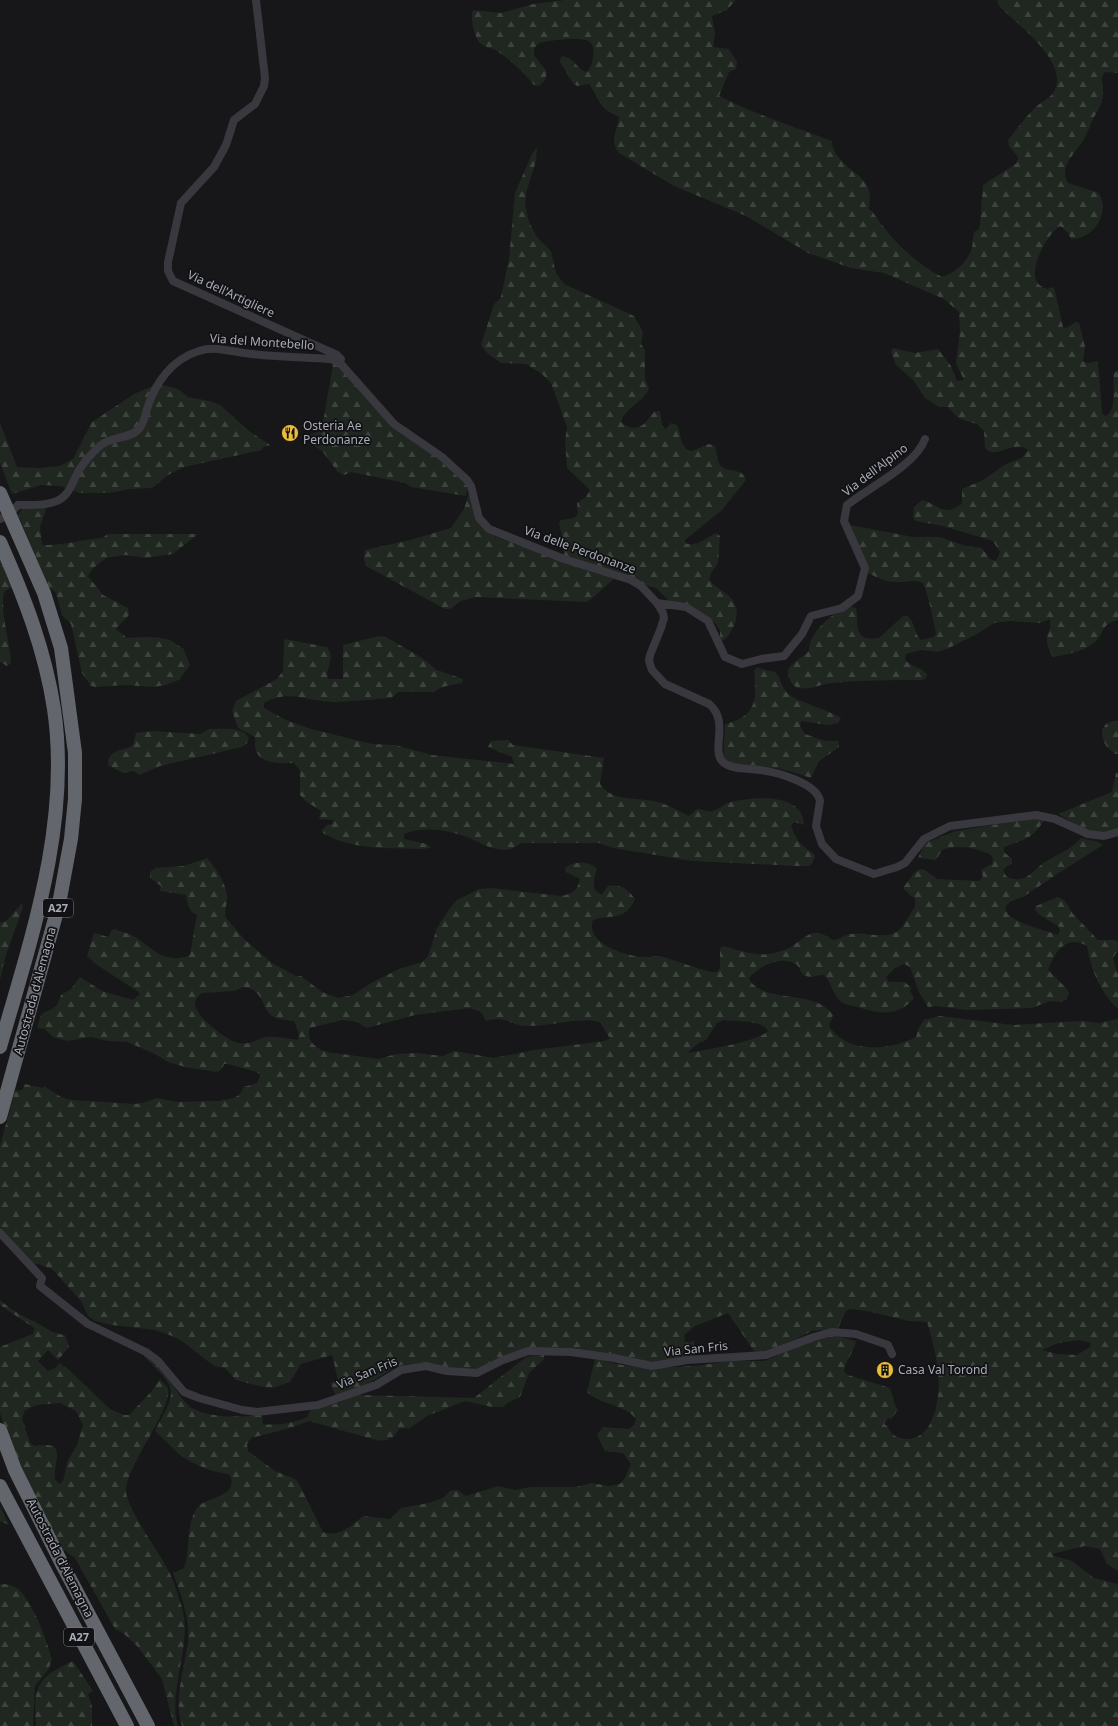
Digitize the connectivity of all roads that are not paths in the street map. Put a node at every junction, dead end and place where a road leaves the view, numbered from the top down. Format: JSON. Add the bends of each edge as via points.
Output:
{"nodes":[{"id":1,"x":256,"y":0,"type":"edge"},
{"id":2,"x":340,"y":363,"type":"junction"},
{"id":3,"x":925,"y":439,"type":"dead end"},
{"id":4,"x":0,"y":493,"type":"edge"},
{"id":5,"x":0,"y":519,"type":"edge"},
{"id":6,"x":0,"y":542,"type":"edge"},
{"id":7,"x":658,"y":603,"type":"junction"},
{"id":8,"x":1118,"y":832,"type":"edge"},
{"id":9,"x":0,"y":1048,"type":"edge"},
{"id":10,"x":0,"y":1117,"type":"edge"},
{"id":11,"x":0,"y":1233,"type":"edge"},
{"id":12,"x":892,"y":1354,"type":"dead end"},
{"id":13,"x":0,"y":1430,"type":"edge"},
{"id":14,"x":0,"y":1486,"type":"edge"},
{"id":15,"x":127,"y":1726,"type":"edge"},
{"id":16,"x":148,"y":1726,"type":"edge"}],
"edges":[{"from":1,"to":2,"type":"street","name":"Via dell'Artigliere","via":[[264,86],[254,104],[234,120],[226,145],[214,167],[181,203],[168,271],[173,281],[337,355],[341,359]]},
{"from":2,"to":5,"type":"street","name":"Via del Montebello","via":[[331,359],[221,349],[201,350],[189,354],[174,363],[162,379],[139,429],[101,445],[81,467],[66,495],[54,502],[18,505],[9,515]]},
{"from":2,"to":7,"type":"street","name":"Via delle Perdonanze","via":[[394,424],[442,457],[467,480],[471,486],[479,518],[486,526],[495,532],[564,559],[631,580]]},
{"from":3,"to":7,"type":"street","name":"Via dell'Alpino","via":[[914,456],[847,506],[844,522],[864,568],[858,596],[842,608],[812,616],[802,634],[784,656],[742,664],[725,657],[708,621],[686,607]]},
{"from":4,"to":10,"type":"highway","name":"Autostrada d'Alemagna","number":"A27","bridge":true,"via":[[44,593],[61,648],[76,753],[71,839],[59,904]]},
{"from":6,"to":9,"type":"highway","name":"Autostrada d'Alemagna","number":"A27","via":[[26,600],[42,654],[54,709],[58,754],[53,838],[30,942]]},
{"from":7,"to":8,"type":"street","via":[[664,618],[650,655],[652,670],[665,684],[715,709],[720,719],[720,758],[724,763],[796,780],[820,797],[817,833],[822,844],[836,858],[869,873],[880,873],[905,862],[924,839],[950,826],[1036,815],[1055,819],[1088,834],[1100,836]]},
{"from":11,"to":12,"type":"street","name":"Via San Fris","via":[[42,1278],[40,1286],[88,1324],[144,1351],[158,1361],[184,1392],[242,1410],[257,1412],[318,1405],[376,1385],[401,1370],[426,1366],[447,1371],[477,1373],[503,1360],[528,1352],[571,1352],[652,1366],[687,1360],[766,1355],[832,1332],[856,1334],[888,1345]]},
{"from":13,"to":16,"type":"highway","name":"Autostrada d'Alemagna","number":"A27","via":[[15,1470],[62,1566]]},
{"from":14,"to":15,"type":"highway","name":"Autostrada d'Alemagna","number":"A27"}]}
